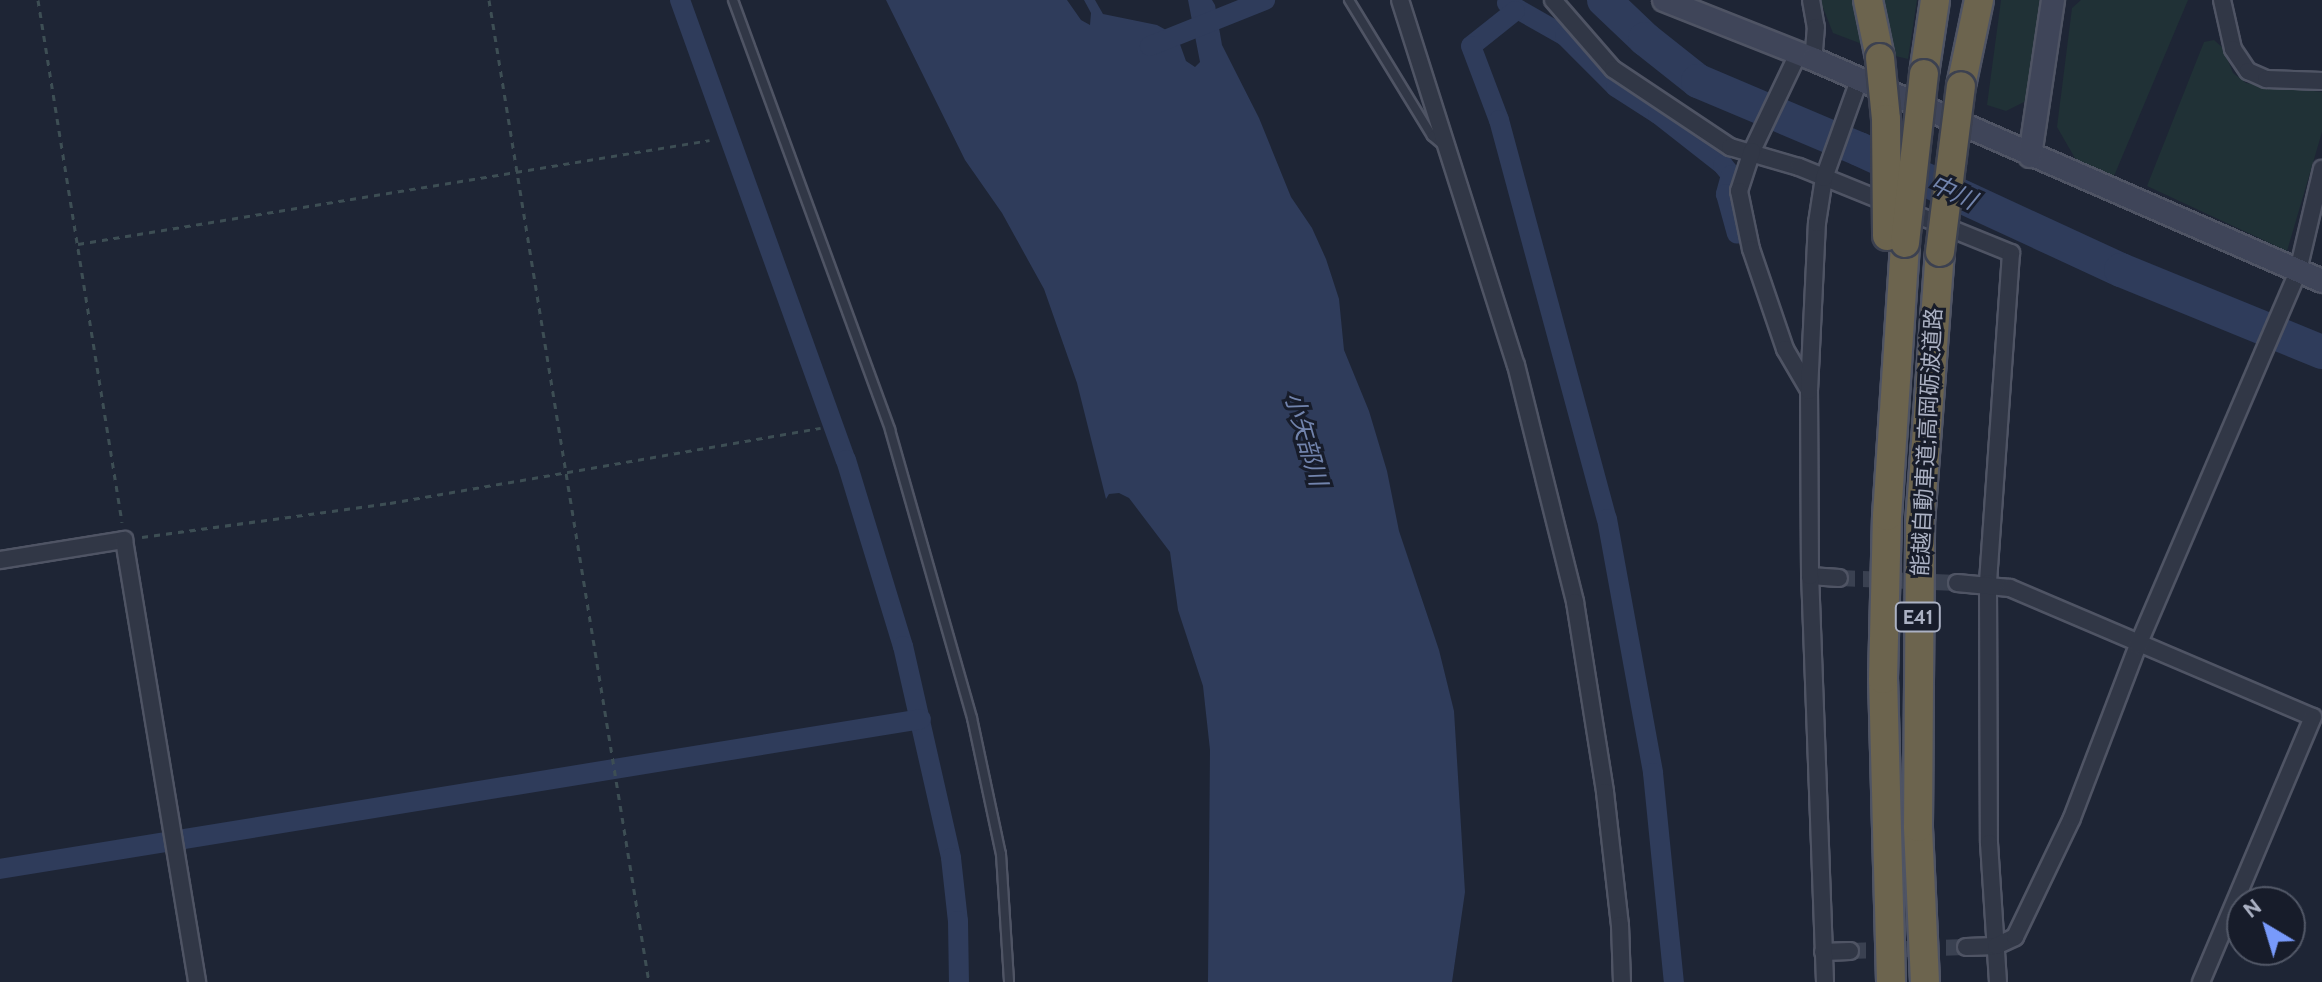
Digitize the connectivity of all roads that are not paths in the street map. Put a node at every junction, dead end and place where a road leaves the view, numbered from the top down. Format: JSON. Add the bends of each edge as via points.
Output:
{"nodes":[{"id":1,"x":733,"y":0,"type":"edge"},
{"id":2,"x":1349,"y":0,"type":"edge"},
{"id":3,"x":1400,"y":0,"type":"edge"},
{"id":4,"x":1553,"y":0,"type":"edge"},
{"id":5,"x":1664,"y":0,"type":"edge"},
{"id":6,"x":1811,"y":0,"type":"edge"},
{"id":7,"x":1868,"y":0,"type":"edge"},
{"id":8,"x":1935,"y":0,"type":"edge"},
{"id":9,"x":1972,"y":0,"type":"edge"},
{"id":10,"x":1979,"y":0,"type":"edge"},
{"id":11,"x":2053,"y":0,"type":"edge"},
{"id":12,"x":2222,"y":0,"type":"edge"},
{"id":13,"x":1805,"y":56,"type":"junction"},
{"id":14,"x":1859,"y":80,"type":"junction"},
{"id":15,"x":2322,"y":81,"type":"edge"},
{"id":16,"x":1961,"y":86,"type":"junction"},
{"id":17,"x":1756,"y":144,"type":"junction"},
{"id":18,"x":1450,"y":152,"type":"junction"},
{"id":19,"x":2030,"y":156,"type":"junction"},
{"id":20,"x":2322,"y":169,"type":"edge"},
{"id":21,"x":1826,"y":172,"type":"junction"},
{"id":22,"x":1896,"y":239,"type":"junction"},
{"id":23,"x":2298,"y":271,"type":"junction"},
{"id":24,"x":2322,"y":281,"type":"edge"},
{"id":25,"x":1809,"y":391,"type":"junction"},
{"id":26,"x":0,"y":560,"type":"edge"},
{"id":27,"x":1810,"y":576,"type":"junction"},
{"id":28,"x":1839,"y":578,"type":"tunnel mouth"},
{"id":29,"x":1957,"y":583,"type":"tunnel mouth"},
{"id":30,"x":1988,"y":583,"type":"junction"},
{"id":31,"x":2138,"y":645,"type":"junction"},
{"id":32,"x":1996,"y":946,"type":"junction"},
{"id":33,"x":1966,"y":947,"type":"tunnel mouth"},
{"id":34,"x":1850,"y":951,"type":"tunnel mouth"},
{"id":35,"x":1823,"y":952,"type":"junction"},
{"id":36,"x":197,"y":982,"type":"edge"},
{"id":37,"x":1009,"y":982,"type":"edge"},
{"id":38,"x":1622,"y":982,"type":"edge"},
{"id":39,"x":1825,"y":982,"type":"edge"},
{"id":40,"x":1891,"y":982,"type":"edge"},
{"id":41,"x":1925,"y":982,"type":"edge"},
{"id":42,"x":1998,"y":982,"type":"edge"},
{"id":43,"x":2201,"y":982,"type":"edge"}],
"edges":[{"from":1,"to":37,"type":"lane","via":[[890,430],[972,718],[1001,854]]},
{"from":2,"to":18,"type":"lane","via":[[1432,136]]},
{"from":3,"to":18,"type":"street"},
{"from":4,"to":17,"type":"street","via":[[1613,69],[1730,147]]},
{"from":5,"to":13,"type":"street"},
{"from":6,"to":13,"type":"street","via":[[1816,27]]},
{"from":7,"to":22,"type":"highway","bridge":true,"via":[[1880,58]]},
{"from":8,"to":22,"type":"highway","bridge":true},
{"from":9,"to":16,"type":"highway","name":"能越自動車道;高岡砺波道路","number":"E41"},
{"from":10,"to":16,"type":"highway"},
{"from":11,"to":19,"type":"street"},
{"from":12,"to":15,"type":"street","via":[[2233,49],[2248,71],[2266,79]]},
{"from":13,"to":14,"type":"street"},
{"from":13,"to":17,"type":"street","via":[[1776,98]]},
{"from":14,"to":19,"type":"street"},
{"from":14,"to":21,"type":"street"},
{"from":16,"to":41,"type":"highway","name":"能越自動車道;高岡砺波道路","number":"E41","bridge":true,"via":[[1940,252],[1920,508],[1918,827]]},
{"from":17,"to":21,"type":"street"},
{"from":17,"to":25,"type":"street","via":[[1739,191],[1751,249],[1785,349]]},
{"from":18,"to":38,"type":"street","via":[[1516,365],[1575,602],[1605,792]]},
{"from":19,"to":23,"type":"street"},
{"from":20,"to":23,"type":"street"},
{"from":21,"to":25,"type":"street","via":[[1817,223]]},
{"from":21,"to":30,"type":"street","via":[[2011,253]]},
{"from":22,"to":40,"type":"highway","via":[[1879,432]]},
{"from":23,"to":24,"type":"street"},
{"from":23,"to":31,"type":"street"},
{"from":25,"to":27,"type":"street"},
{"from":26,"to":36,"type":"street","via":[[124,540]]},
{"from":27,"to":28,"type":"street"},
{"from":27,"to":35,"type":"street"},
{"from":29,"to":30,"type":"street"},
{"from":30,"to":31,"type":"street"},
{"from":30,"to":32,"type":"street","via":[[1989,843]]},
{"from":31,"to":32,"type":"street","via":[[2066,831],[2015,937]]},
{"from":31,"to":43,"type":"street","via":[[2313,717]]},
{"from":32,"to":33,"type":"street"},
{"from":32,"to":42,"type":"street"},
{"from":34,"to":35,"type":"street"},
{"from":35,"to":39,"type":"street"}]}
